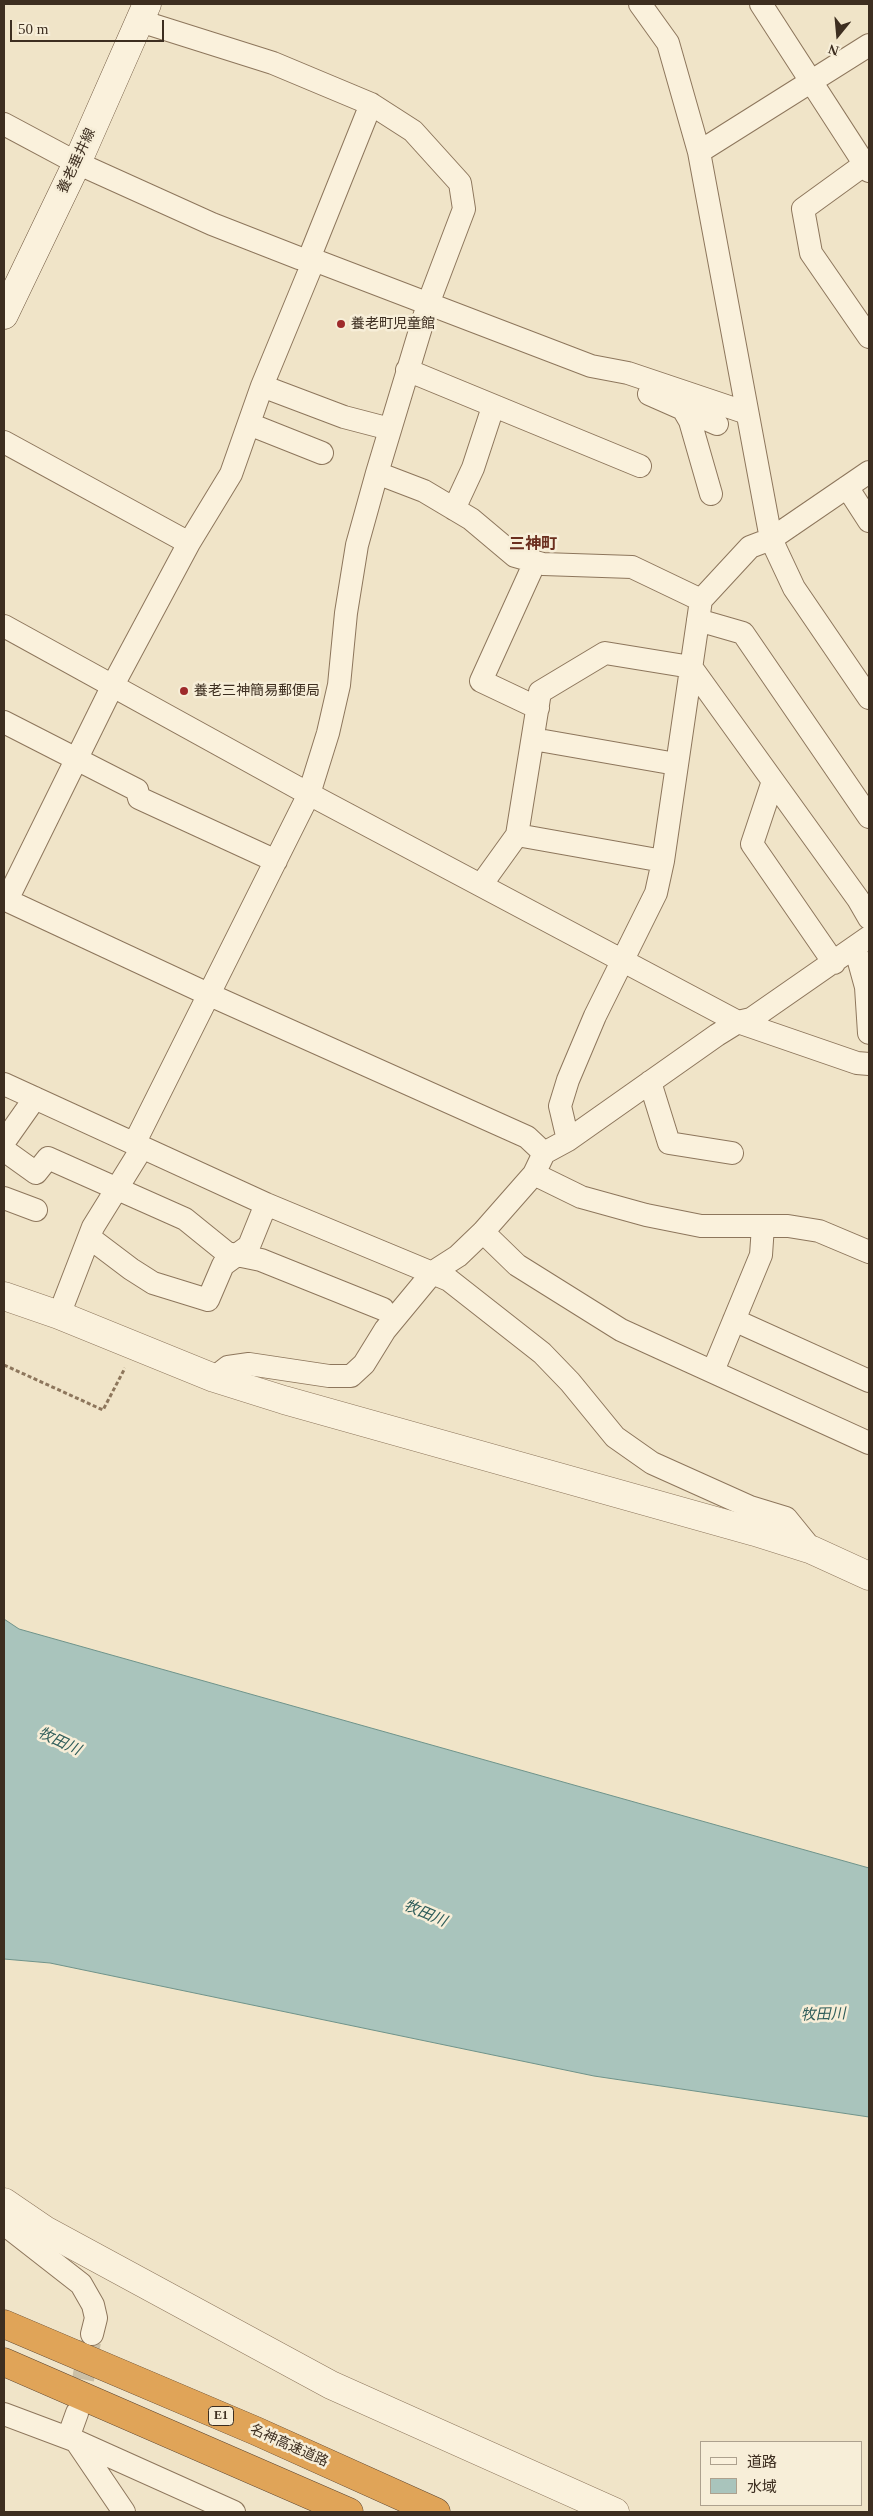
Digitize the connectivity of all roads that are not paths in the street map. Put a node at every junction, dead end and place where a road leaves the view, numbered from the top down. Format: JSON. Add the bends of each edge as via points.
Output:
{"nodes":[{"id":1,"x":640,"y":4,"type":"edge"},
{"id":2,"x":761,"y":4,"type":"edge"},
{"id":3,"x":144,"y":12,"type":"edge"},
{"id":4,"x":869,"y":45,"type":"edge"},
{"id":5,"x":811,"y":82,"type":"junction"},
{"id":6,"x":372,"y":104,"type":"junction"},
{"id":7,"x":4,"y":124,"type":"edge"},
{"id":8,"x":699,"y":152,"type":"junction"},
{"id":9,"x":77,"y":163,"type":"junction"},
{"id":10,"x":867,"y":167,"type":"edge"},
{"id":11,"x":314,"y":260,"type":"junction"},
{"id":12,"x":428,"y":304,"type":"junction"},
{"id":13,"x":4,"y":315,"type":"edge"},
{"id":14,"x":869,"y":337,"type":"edge"},
{"id":15,"x":408,"y":370,"type":"junction"},
{"id":16,"x":612,"y":370,"type":"junction"},
{"id":17,"x":262,"y":386,"type":"junction"},
{"id":18,"x":493,"y":406,"type":"junction"},
{"id":19,"x":683,"y":408,"type":"junction"},
{"id":20,"x":747,"y":414,"type":"junction"},
{"id":21,"x":249,"y":424,"type":"junction"},
{"id":22,"x":717,"y":424,"type":"dead end"},
{"id":23,"x":390,"y":429,"type":"junction"},
{"id":24,"x":4,"y":442,"type":"edge"},
{"id":25,"x":322,"y":453,"type":"dead end"},
{"id":26,"x":640,"y":466,"type":"dead end"},
{"id":27,"x":869,"y":472,"type":"edge"},
{"id":28,"x":377,"y":473,"type":"junction"},
{"id":29,"x":847,"y":487,"type":"junction"},
{"id":30,"x":711,"y":494,"type":"dead end"},
{"id":31,"x":454,"y":509,"type":"junction"},
{"id":32,"x":869,"y":521,"type":"edge"},
{"id":33,"x":772,"y":539,"type":"junction"},
{"id":34,"x":189,"y":544,"type":"junction"},
{"id":35,"x":535,"y":562,"type":"junction"},
{"id":36,"x":700,"y":610,"type":"junction"},
{"id":37,"x":4,"y":626,"type":"edge"},
{"id":38,"x":691,"y":667,"type":"junction"},
{"id":39,"x":113,"y":685,"type":"junction"},
{"id":40,"x":869,"y":698,"type":"edge"},
{"id":41,"x":538,"y":708,"type":"junction"},
{"id":42,"x":4,"y":722,"type":"edge"},
{"id":43,"x":532,"y":739,"type":"junction"},
{"id":44,"x":76,"y":760,"type":"junction"},
{"id":45,"x":676,"y":764,"type":"junction"},
{"id":46,"x":773,"y":781,"type":"junction"},
{"id":47,"x":309,"y":794,"type":"junction"},
{"id":48,"x":869,"y":817,"type":"edge"},
{"id":49,"x":517,"y":835,"type":"junction"},
{"id":50,"x":276,"y":861,"type":"junction"},
{"id":51,"x":663,"y":861,"type":"junction"},
{"id":52,"x":481,"y":885,"type":"junction"},
{"id":53,"x":5,"y":899,"type":"edge"},
{"id":54,"x":866,"y":902,"type":"edge"},
{"id":55,"x":862,"y":942,"type":"edge"},
{"id":56,"x":622,"y":961,"type":"junction"},
{"id":57,"x":834,"y":963,"type":"junction"},
{"id":58,"x":868,"y":987,"type":"edge"},
{"id":59,"x":210,"y":995,"type":"junction"},
{"id":60,"x":738,"y":1022,"type":"junction"},
{"id":61,"x":869,"y":1033,"type":"edge"},
{"id":62,"x":869,"y":1064,"type":"edge"},
{"id":63,"x":650,"y":1082,"type":"junction"},
{"id":64,"x":4,"y":1084,"type":"edge"},
{"id":65,"x":35,"y":1098,"type":"junction"},
{"id":66,"x":568,"y":1140,"type":"junction"},
{"id":67,"x":4,"y":1142,"type":"edge"},
{"id":68,"x":139,"y":1145,"type":"junction"},
{"id":69,"x":4,"y":1150,"type":"edge"},
{"id":70,"x":544,"y":1153,"type":"junction"},
{"id":71,"x":732,"y":1153,"type":"dead end"},
{"id":72,"x":534,"y":1174,"type":"junction"},
{"id":73,"x":119,"y":1188,"type":"junction"},
{"id":74,"x":4,"y":1198,"type":"edge"},
{"id":75,"x":266,"y":1204,"type":"junction"},
{"id":76,"x":36,"y":1210,"type":"dead end"},
{"id":77,"x":763,"y":1226,"type":"junction"},
{"id":78,"x":483,"y":1232,"type":"junction"},
{"id":79,"x":90,"y":1238,"type":"junction"},
{"id":80,"x":869,"y":1252,"type":"edge"},
{"id":81,"x":238,"y":1255,"type":"junction"},
{"id":82,"x":433,"y":1272,"type":"junction"},
{"id":83,"x":4,"y":1296,"type":"edge"},
{"id":84,"x":382,"y":1309,"type":"dead end"},
{"id":85,"x":58,"y":1315,"type":"junction"},
{"id":86,"x":734,"y":1320,"type":"junction"},
{"id":87,"x":712,"y":1371,"type":"junction"},
{"id":88,"x":214,"y":1378,"type":"junction"},
{"id":89,"x":869,"y":1382,"type":"edge"},
{"id":90,"x":869,"y":1443,"type":"edge"},
{"id":91,"x":812,"y":1550,"type":"junction"},
{"id":92,"x":869,"y":1576,"type":"edge"},
{"id":93,"x":4,"y":2202,"type":"edge"},
{"id":94,"x":4,"y":2224,"type":"edge"},
{"id":95,"x":4,"y":2324,"type":"edge"},
{"id":96,"x":92,"y":2334,"type":"tunnel mouth"},
{"id":97,"x":4,"y":2362,"type":"edge"},
{"id":98,"x":77,"y":2413,"type":"tunnel mouth"},
{"id":99,"x":4,"y":2414,"type":"edge"},
{"id":100,"x":72,"y":2439,"type":"junction"},
{"id":101,"x":124,"y":2512,"type":"edge"},
{"id":102,"x":234,"y":2512,"type":"edge"},
{"id":103,"x":349,"y":2512,"type":"edge"},
{"id":104,"x":436,"y":2512,"type":"edge"},
{"id":105,"x":614,"y":2512,"type":"edge"}],
"edges":[{"from":1,"to":8,"type":"street","via":[[668,43]]},
{"from":2,"to":5,"type":"street"},
{"from":3,"to":6,"type":"street"},
{"from":3,"to":9,"type":"street","name":"養老垂井線"},
{"from":4,"to":5,"type":"street"},
{"from":5,"to":8,"type":"street"},
{"from":5,"to":10,"type":"street"},
{"from":6,"to":11,"type":"street","via":[[312,251]]},
{"from":6,"to":12,"type":"street","via":[[413,131],[460,183],[464,209]]},
{"from":7,"to":9,"type":"street"},
{"from":8,"to":20,"type":"street"},
{"from":9,"to":11,"type":"street","via":[[212,224],[299,258]]},
{"from":9,"to":13,"type":"street","name":"養老垂井線"},
{"from":10,"to":14,"type":"street","via":[[803,209],[811,253]]},
{"from":11,"to":12,"type":"street"},
{"from":11,"to":17,"type":"street"},
{"from":12,"to":15,"type":"street"},
{"from":12,"to":16,"type":"street","via":[[592,366]]},
{"from":15,"to":18,"type":"street"},
{"from":15,"to":23,"type":"street"},
{"from":16,"to":19,"type":"street","via":[[620,382]]},
{"from":16,"to":20,"type":"street"},
{"from":17,"to":21,"type":"street"},
{"from":17,"to":23,"type":"street","via":[[344,418]]},
{"from":18,"to":26,"type":"street"},
{"from":18,"to":31,"type":"street","via":[[473,468]]},
{"from":19,"to":22,"type":"street"},
{"from":19,"to":30,"type":"street","via":[[690,421]]},
{"from":20,"to":33,"type":"street"},
{"from":21,"to":25,"type":"street"},
{"from":21,"to":34,"type":"street","via":[[231,474]]},
{"from":23,"to":28,"type":"street"},
{"from":24,"to":34,"type":"street"},
{"from":27,"to":29,"type":"street"},
{"from":28,"to":31,"type":"street","via":[[424,491]]},
{"from":28,"to":47,"type":"street","via":[[357,545],[339,685]]},
{"from":29,"to":32,"type":"street"},
{"from":29,"to":33,"type":"street"},
{"from":31,"to":35,"type":"street","via":[[515,556]]},
{"from":33,"to":36,"type":"street","via":[[750,547]]},
{"from":33,"to":40,"type":"street","via":[[794,588]]},
{"from":34,"to":39,"type":"street"},
{"from":35,"to":36,"type":"street","via":[[632,567]]},
{"from":35,"to":41,"type":"street","via":[[481,681]]},
{"from":36,"to":38,"type":"street"},
{"from":36,"to":48,"type":"street","via":[[743,633]]},
{"from":37,"to":39,"type":"street"},
{"from":38,"to":41,"type":"street","via":[[605,653],[540,692]]},
{"from":38,"to":45,"type":"street"},
{"from":38,"to":46,"type":"street"},
{"from":39,"to":44,"type":"street"},
{"from":39,"to":47,"type":"street"},
{"from":41,"to":43,"type":"street"},
{"from":42,"to":44,"type":"street"},
{"from":43,"to":45,"type":"street"},
{"from":43,"to":49,"type":"street"},
{"from":44,"to":50,"type":"street","via":[[137,790],[139,798]]},
{"from":44,"to":53,"type":"street"},
{"from":45,"to":51,"type":"street"},
{"from":46,"to":54,"type":"street"},
{"from":46,"to":57,"type":"street","via":[[752,844]]},
{"from":47,"to":50,"type":"street"},
{"from":47,"to":52,"type":"street"},
{"from":49,"to":51,"type":"street"},
{"from":49,"to":52,"type":"street"},
{"from":50,"to":59,"type":"street"},
{"from":51,"to":56,"type":"street","via":[[656,893]]},
{"from":52,"to":56,"type":"street"},
{"from":53,"to":59,"type":"street"},
{"from":55,"to":57,"type":"street"},
{"from":55,"to":58,"type":"street"},
{"from":56,"to":60,"type":"street"},
{"from":56,"to":66,"type":"street","via":[[595,1016],[560,1106]]},
{"from":57,"to":60,"type":"street","via":[[751,1018]]},
{"from":58,"to":61,"type":"street"},
{"from":59,"to":68,"type":"street"},
{"from":59,"to":70,"type":"street","via":[[527,1137]]},
{"from":60,"to":62,"type":"street","via":[[857,1063]]},
{"from":60,"to":63,"type":"street"},
{"from":63,"to":66,"type":"street"},
{"from":63,"to":71,"type":"street","via":[[670,1144]]},
{"from":64,"to":65,"type":"street"},
{"from":65,"to":67,"type":"street"},
{"from":65,"to":68,"type":"street"},
{"from":66,"to":70,"type":"street"},
{"from":68,"to":73,"type":"street"},
{"from":68,"to":75,"type":"street"},
{"from":69,"to":73,"type":"street","via":[[36,1173],[48,1158]]},
{"from":70,"to":72,"type":"street"},
{"from":72,"to":77,"type":"street","via":[[581,1197],[646,1215],[701,1226]]},
{"from":72,"to":78,"type":"street"},
{"from":73,"to":79,"type":"street","via":[[93,1227]]},
{"from":73,"to":81,"type":"street","via":[[185,1219],[227,1253]]},
{"from":74,"to":76,"type":"street"},
{"from":75,"to":81,"type":"street","via":[[248,1246]]},
{"from":75,"to":82,"type":"street"},
{"from":77,"to":80,"type":"street","via":[[819,1231]]},
{"from":77,"to":86,"type":"street","via":[[761,1255]]},
{"from":78,"to":82,"type":"street","via":[[458,1256]]},
{"from":78,"to":87,"type":"street","via":[[517,1265],[621,1330]]},
{"from":79,"to":81,"type":"street","via":[[153,1283],[208,1300],[223,1265]]},
{"from":79,"to":85,"type":"street"},
{"from":81,"to":84,"type":"street","via":[[261,1260]]},
{"from":82,"to":88,"type":"street","via":[[385,1330],[364,1364],[351,1376],[329,1376],[249,1364],[228,1367]]},
{"from":82,"to":91,"type":"street","via":[[448,1280],[542,1353],[615,1437],[652,1463],[750,1507],[786,1518]]},
{"from":83,"to":85,"type":"street"},
{"from":85,"to":88,"type":"street"},
{"from":86,"to":87,"type":"street"},
{"from":86,"to":89,"type":"street"},
{"from":87,"to":90,"type":"street"},
{"from":88,"to":91,"type":"street"},
{"from":91,"to":92,"type":"street"},
{"from":93,"to":105,"type":"street","via":[[45,2230],[331,2385]]},
{"from":94,"to":96,"type":"street","via":[[81,2284],[93,2305],[96,2318]]},
{"from":95,"to":104,"type":"highway","name":"名神高速道路","number":"E1","via":[[256,2430]]},
{"from":97,"to":103,"type":"highway"},
{"from":98,"to":100,"type":"street"},
{"from":99,"to":100,"type":"street"},
{"from":100,"to":101,"type":"street"},
{"from":100,"to":102,"type":"street"}]}
